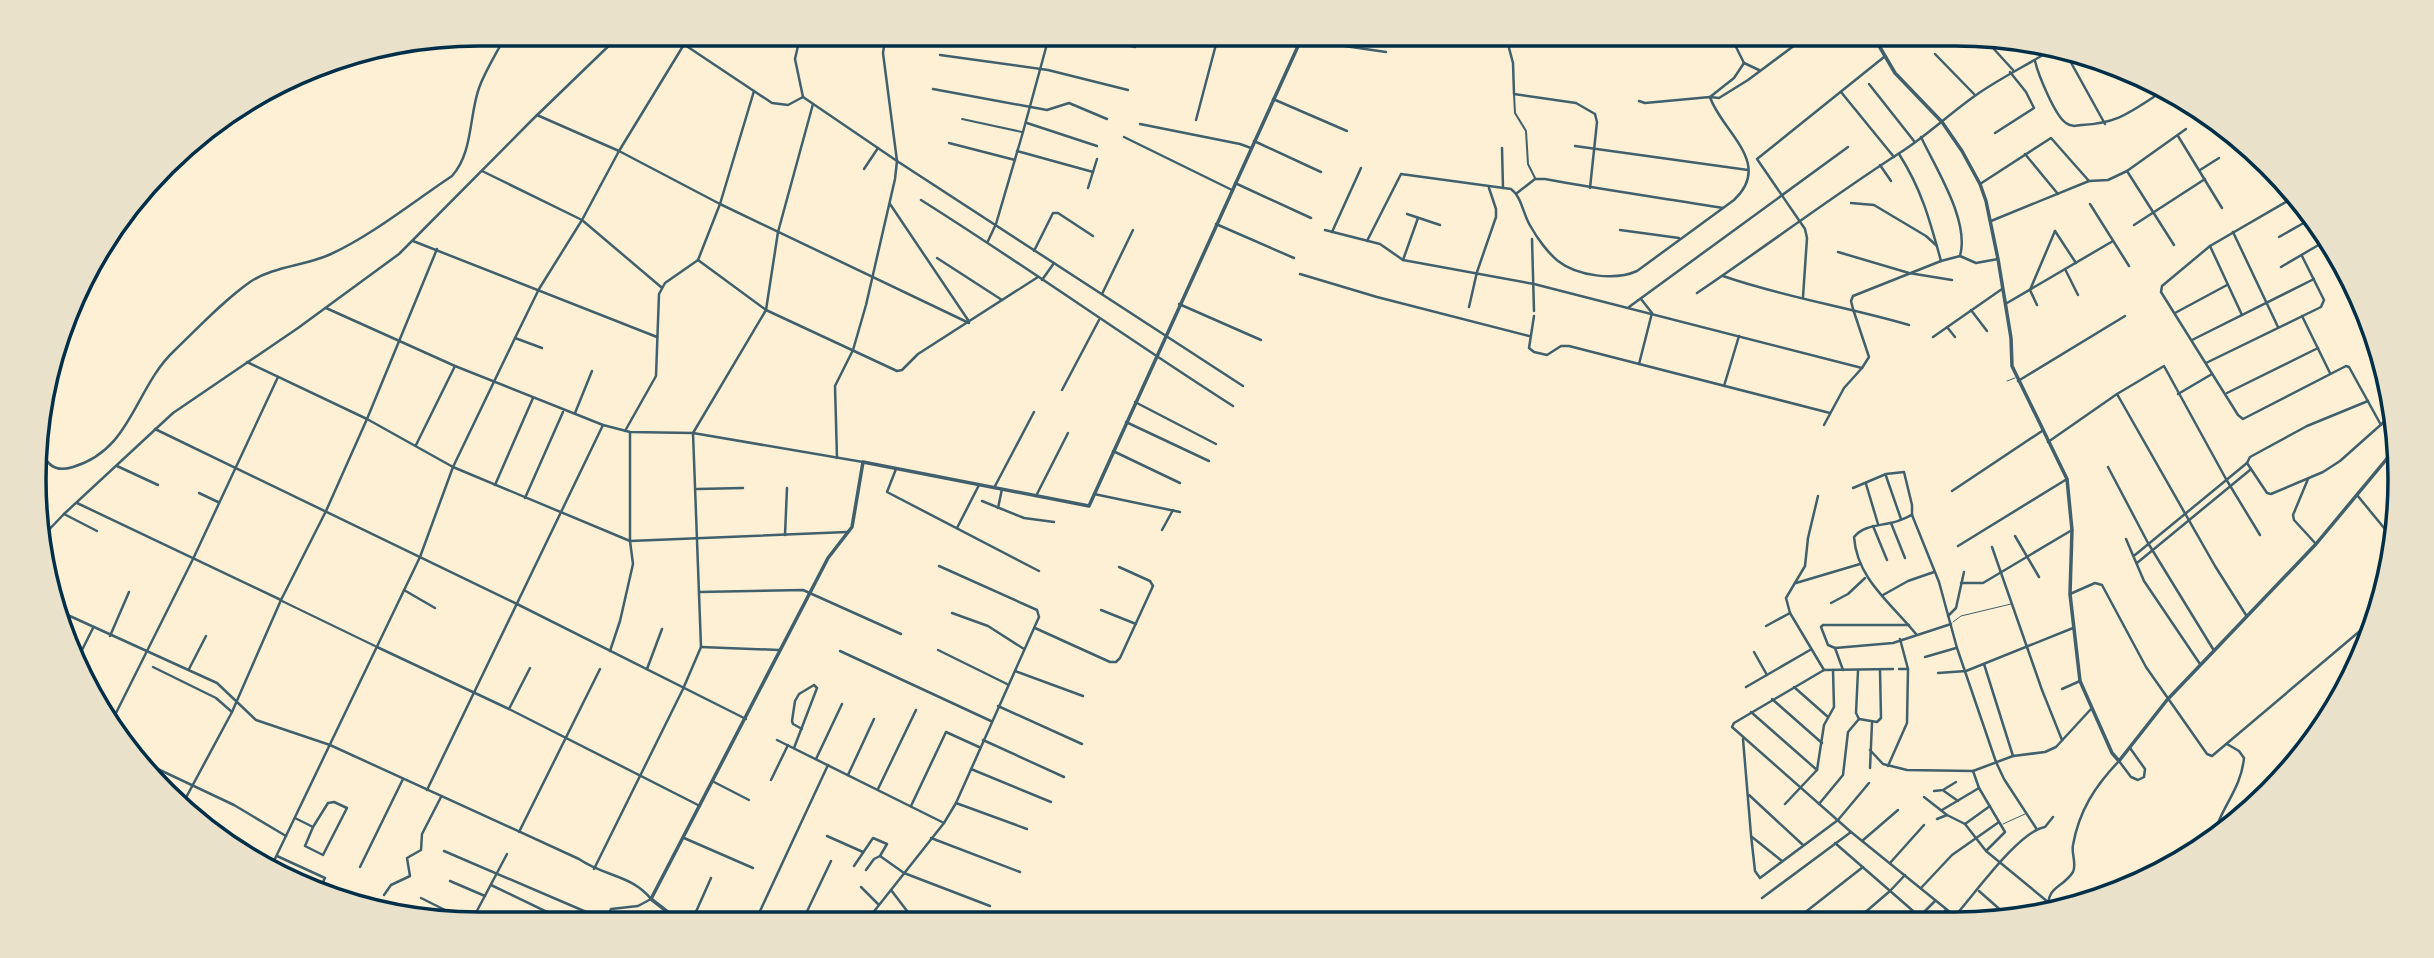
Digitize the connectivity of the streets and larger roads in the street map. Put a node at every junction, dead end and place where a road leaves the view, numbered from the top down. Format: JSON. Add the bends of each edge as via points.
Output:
{"nodes":[{"id":1,"x":500,"y":46,"type":"edge"},
{"id":2,"x":609,"y":46,"type":"edge"},
{"id":3,"x":683,"y":46,"type":"edge"},
{"id":4,"x":686,"y":46,"type":"edge"},
{"id":5,"x":798,"y":46,"type":"edge"},
{"id":6,"x":884,"y":46,"type":"edge"},
{"id":7,"x":1047,"y":46,"type":"edge"},
{"id":8,"x":1131,"y":46,"type":"edge"},
{"id":9,"x":1216,"y":46,"type":"edge"},
{"id":10,"x":1297,"y":46,"type":"edge"},
{"id":11,"x":1343,"y":46,"type":"edge"},
{"id":12,"x":1508,"y":46,"type":"edge"},
{"id":13,"x":1736,"y":46,"type":"edge"},
{"id":14,"x":1794,"y":46,"type":"edge"},
{"id":15,"x":1879,"y":46,"type":"edge"},
{"id":16,"x":1135,"y":47,"type":"dead end"},
{"id":17,"x":1991,"y":47,"type":"edge"},
{"id":18,"x":1386,"y":52,"type":"dead end"},
{"id":19,"x":1935,"y":54,"type":"dead end"},
{"id":20,"x":940,"y":55,"type":"dead end"},
{"id":21,"x":2044,"y":55,"type":"edge"},
{"id":22,"x":1884,"y":57,"type":"junction"},
{"id":23,"x":2035,"y":61,"type":"junction"},
{"id":24,"x":2070,"y":61,"type":"edge"},
{"id":25,"x":1744,"y":62,"type":"junction"},
{"id":26,"x":1041,"y":69,"type":"junction"},
{"id":27,"x":1761,"y":71,"type":"junction"},
{"id":28,"x":2012,"y":71,"type":"junction"},
{"id":29,"x":1869,"y":85,"type":"dead end"},
{"id":30,"x":933,"y":89,"type":"dead end"},
{"id":31,"x":1128,"y":90,"type":"dead end"},
{"id":32,"x":754,"y":91,"type":"junction"},
{"id":33,"x":1841,"y":92,"type":"junction"},
{"id":34,"x":1514,"y":94,"type":"junction"},
{"id":35,"x":1975,"y":95,"type":"junction"},
{"id":36,"x":2156,"y":95,"type":"edge"},
{"id":37,"x":803,"y":97,"type":"junction"},
{"id":38,"x":1710,"y":97,"type":"junction"},
{"id":39,"x":1273,"y":99,"type":"junction"},
{"id":40,"x":1639,"y":101,"type":"dead end"},
{"id":41,"x":813,"y":104,"type":"junction"},
{"id":42,"x":1030,"y":106,"type":"junction"},
{"id":43,"x":537,"y":115,"type":"junction"},
{"id":44,"x":962,"y":119,"type":"dead end"},
{"id":45,"x":1107,"y":119,"type":"dead end"},
{"id":46,"x":1196,"y":120,"type":"dead end"},
{"id":47,"x":1942,"y":122,"type":"junction"},
{"id":48,"x":1026,"y":123,"type":"junction"},
{"id":49,"x":1140,"y":124,"type":"dead end"},
{"id":50,"x":2105,"y":124,"type":"junction"},
{"id":51,"x":2186,"y":129,"type":"dead end"},
{"id":52,"x":1347,"y":131,"type":"dead end"},
{"id":53,"x":1023,"y":132,"type":"junction"},
{"id":54,"x":1995,"y":134,"type":"dead end"},
{"id":55,"x":2178,"y":136,"type":"junction"},
{"id":56,"x":1124,"y":137,"type":"dead end"},
{"id":57,"x":1920,"y":137,"type":"junction"},
{"id":58,"x":1254,"y":141,"type":"junction"},
{"id":59,"x":1914,"y":141,"type":"junction"},
{"id":60,"x":949,"y":143,"type":"dead end"},
{"id":61,"x":1097,"y":146,"type":"dead end"},
{"id":62,"x":1575,"y":146,"type":"dead end"},
{"id":63,"x":1848,"y":147,"type":"dead end"},
{"id":64,"x":878,"y":148,"type":"junction"},
{"id":65,"x":1251,"y":148,"type":"junction"},
{"id":66,"x":1502,"y":148,"type":"dead end"},
{"id":67,"x":1595,"y":148,"type":"junction"},
{"id":68,"x":1017,"y":151,"type":"junction"},
{"id":69,"x":619,"y":152,"type":"junction"},
{"id":70,"x":1899,"y":154,"type":"junction"},
{"id":71,"x":2025,"y":154,"type":"junction"},
{"id":72,"x":1894,"y":157,"type":"junction"},
{"id":73,"x":2219,"y":158,"type":"dead end"},
{"id":74,"x":1097,"y":159,"type":"dead end"},
{"id":75,"x":1014,"y":160,"type":"junction"},
{"id":76,"x":897,"y":161,"type":"junction"},
{"id":77,"x":1880,"y":165,"type":"junction"},
{"id":78,"x":1361,"y":168,"type":"dead end"},
{"id":79,"x":864,"y":169,"type":"dead end"},
{"id":80,"x":1748,"y":170,"type":"junction"},
{"id":81,"x":2200,"y":170,"type":"junction"},
{"id":82,"x":482,"y":171,"type":"junction"},
{"id":83,"x":2127,"y":171,"type":"junction"},
{"id":84,"x":1093,"y":172,"type":"junction"},
{"id":85,"x":1321,"y":172,"type":"dead end"},
{"id":86,"x":1535,"y":179,"type":"junction"},
{"id":87,"x":2206,"y":179,"type":"junction"},
{"id":88,"x":1891,"y":181,"type":"dead end"},
{"id":89,"x":2089,"y":181,"type":"junction"},
{"id":90,"x":1235,"y":183,"type":"junction"},
{"id":91,"x":1980,"y":184,"type":"junction"},
{"id":92,"x":1088,"y":188,"type":"dead end"},
{"id":93,"x":1489,"y":188,"type":"junction"},
{"id":94,"x":1503,"y":188,"type":"junction"},
{"id":95,"x":1590,"y":188,"type":"junction"},
{"id":96,"x":1232,"y":190,"type":"junction"},
{"id":97,"x":1517,"y":193,"type":"junction"},
{"id":98,"x":2058,"y":194,"type":"junction"},
{"id":99,"x":1784,"y":196,"type":"junction"},
{"id":100,"x":921,"y":200,"type":"dead end"},
{"id":101,"x":2288,"y":201,"type":"edge"},
{"id":102,"x":1851,"y":203,"type":"dead end"},
{"id":103,"x":720,"y":204,"type":"junction"},
{"id":104,"x":890,"y":204,"type":"junction"},
{"id":105,"x":2090,"y":204,"type":"dead end"},
{"id":106,"x":1724,"y":208,"type":"junction"},
{"id":107,"x":2222,"y":208,"type":"dead end"},
{"id":108,"x":2154,"y":212,"type":"junction"},
{"id":109,"x":1406,"y":214,"type":"dead end"},
{"id":110,"x":1311,"y":218,"type":"dead end"},
{"id":111,"x":1418,"y":218,"type":"junction"},
{"id":112,"x":582,"y":220,"type":"junction"},
{"id":113,"x":1800,"y":220,"type":"junction"},
{"id":114,"x":1991,"y":221,"type":"junction"},
{"id":115,"x":2304,"y":223,"type":"edge"},
{"id":116,"x":1216,"y":224,"type":"junction"},
{"id":117,"x":996,"y":225,"type":"junction"},
{"id":118,"x":1440,"y":225,"type":"dead end"},
{"id":119,"x":2134,"y":225,"type":"dead end"},
{"id":120,"x":1133,"y":230,"type":"dead end"},
{"id":121,"x":1325,"y":230,"type":"dead end"},
{"id":122,"x":1620,"y":230,"type":"dead end"},
{"id":123,"x":778,"y":232,"type":"junction"},
{"id":124,"x":1332,"y":232,"type":"junction"},
{"id":125,"x":2233,"y":232,"type":"junction"},
{"id":126,"x":1093,"y":236,"type":"dead end"},
{"id":127,"x":2279,"y":237,"type":"dead end"},
{"id":128,"x":1532,"y":239,"type":"dead end"},
{"id":129,"x":1681,"y":239,"type":"junction"},
{"id":130,"x":413,"y":241,"type":"junction"},
{"id":131,"x":1367,"y":241,"type":"junction"},
{"id":132,"x":2113,"y":241,"type":"junction"},
{"id":133,"x":988,"y":242,"type":"junction"},
{"id":134,"x":2174,"y":245,"type":"dead end"},
{"id":135,"x":2319,"y":245,"type":"edge"},
{"id":136,"x":1937,"y":246,"type":"junction"},
{"id":137,"x":2210,"y":246,"type":"junction"},
{"id":138,"x":437,"y":249,"type":"junction"},
{"id":139,"x":1034,"y":251,"type":"junction"},
{"id":140,"x":1838,"y":251,"type":"dead end"},
{"id":141,"x":1960,"y":256,"type":"junction"},
{"id":142,"x":2302,"y":256,"type":"junction"},
{"id":143,"x":937,"y":258,"type":"dead end"},
{"id":144,"x":1294,"y":258,"type":"dead end"},
{"id":145,"x":1998,"y":259,"type":"junction"},
{"id":146,"x":698,"y":260,"type":"junction"},
{"id":147,"x":1403,"y":260,"type":"junction"},
{"id":148,"x":1941,"y":261,"type":"junction"},
{"id":149,"x":1054,"y":263,"type":"junction"},
{"id":150,"x":2076,"y":263,"type":"junction"},
{"id":151,"x":2129,"y":266,"type":"dead end"},
{"id":152,"x":2281,"y":267,"type":"dead end"},
{"id":153,"x":2066,"y":269,"type":"junction"},
{"id":154,"x":1477,"y":272,"type":"junction"},
{"id":155,"x":1909,"y":273,"type":"junction"},
{"id":156,"x":1300,"y":274,"type":"dead end"},
{"id":157,"x":1723,"y":276,"type":"junction"},
{"id":158,"x":873,"y":277,"type":"junction"},
{"id":159,"x":1038,"y":277,"type":"junction"},
{"id":160,"x":2314,"y":279,"type":"junction"},
{"id":161,"x":1042,"y":280,"type":"junction"},
{"id":162,"x":1952,"y":280,"type":"dead end"},
{"id":163,"x":1534,"y":284,"type":"junction"},
{"id":164,"x":2228,"y":284,"type":"junction"},
{"id":165,"x":662,"y":287,"type":"junction"},
{"id":166,"x":539,"y":289,"type":"junction"},
{"id":167,"x":2002,"y":289,"type":"junction"},
{"id":168,"x":2030,"y":290,"type":"junction"},
{"id":169,"x":1698,"y":293,"type":"dead end"},
{"id":170,"x":1102,"y":295,"type":"junction"},
{"id":171,"x":2078,"y":295,"type":"dead end"},
{"id":172,"x":1803,"y":297,"type":"junction"},
{"id":173,"x":1641,"y":299,"type":"junction"},
{"id":174,"x":1002,"y":300,"type":"junction"},
{"id":175,"x":2267,"y":302,"type":"junction"},
{"id":176,"x":1179,"y":304,"type":"junction"},
{"id":177,"x":2005,"y":304,"type":"junction"},
{"id":178,"x":2036,"y":305,"type":"dead end"},
{"id":179,"x":1469,"y":307,"type":"dead end"},
{"id":180,"x":1629,"y":307,"type":"junction"},
{"id":181,"x":325,"y":308,"type":"junction"},
{"id":182,"x":1853,"y":309,"type":"junction"},
{"id":183,"x":766,"y":310,"type":"junction"},
{"id":184,"x":1971,"y":310,"type":"junction"},
{"id":185,"x":1652,"y":313,"type":"junction"},
{"id":186,"x":2175,"y":313,"type":"junction"},
{"id":187,"x":2242,"y":315,"type":"junction"},
{"id":188,"x":2125,"y":316,"type":"dead end"},
{"id":189,"x":2302,"y":316,"type":"junction"},
{"id":190,"x":1099,"y":320,"type":"junction"},
{"id":191,"x":969,"y":323,"type":"junction"},
{"id":192,"x":1909,"y":325,"type":"dead end"},
{"id":193,"x":1947,"y":327,"type":"junction"},
{"id":194,"x":2278,"y":327,"type":"junction"},
{"id":195,"x":1987,"y":331,"type":"dead end"},
{"id":196,"x":1165,"y":336,"type":"junction"},
{"id":197,"x":1530,"y":336,"type":"junction"},
{"id":198,"x":1739,"y":336,"type":"junction"},
{"id":199,"x":659,"y":337,"type":"junction"},
{"id":200,"x":1933,"y":337,"type":"dead end"},
{"id":201,"x":1955,"y":337,"type":"dead end"},
{"id":202,"x":515,"y":338,"type":"junction"},
{"id":203,"x":1261,"y":340,"type":"dead end"},
{"id":204,"x":2192,"y":340,"type":"junction"},
{"id":205,"x":400,"y":342,"type":"junction"},
{"id":206,"x":542,"y":348,"type":"dead end"},
{"id":207,"x":2318,"y":348,"type":"junction"},
{"id":208,"x":853,"y":350,"type":"junction"},
{"id":209,"x":1156,"y":357,"type":"junction"},
{"id":210,"x":247,"y":362,"type":"junction"},
{"id":211,"x":2206,"y":363,"type":"junction"},
{"id":212,"x":1639,"y":364,"type":"junction"},
{"id":213,"x":455,"y":366,"type":"junction"},
{"id":214,"x":1862,"y":368,"type":"junction"},
{"id":215,"x":592,"y":371,"type":"dead end"},
{"id":216,"x":2212,"y":373,"type":"junction"},
{"id":217,"x":2330,"y":374,"type":"junction"},
{"id":218,"x":278,"y":377,"type":"junction"},
{"id":219,"x":2018,"y":379,"type":"junction"},
{"id":220,"x":494,"y":382,"type":"junction"},
{"id":221,"x":1243,"y":386,"type":"dead end"},
{"id":222,"x":1724,"y":386,"type":"junction"},
{"id":223,"x":1062,"y":390,"type":"dead end"},
{"id":224,"x":2117,"y":394,"type":"junction"},
{"id":225,"x":2178,"y":394,"type":"junction"},
{"id":226,"x":2226,"y":394,"type":"junction"},
{"id":227,"x":533,"y":398,"type":"junction"},
{"id":228,"x":2368,"y":401,"type":"junction"},
{"id":229,"x":1135,"y":402,"type":"junction"},
{"id":230,"x":1233,"y":406,"type":"dead end"},
{"id":231,"x":564,"y":411,"type":"junction"},
{"id":232,"x":1034,"y":412,"type":"dead end"},
{"id":233,"x":1830,"y":413,"type":"junction"},
{"id":234,"x":575,"y":414,"type":"junction"},
{"id":235,"x":367,"y":419,"type":"junction"},
{"id":236,"x":2385,"y":421,"type":"edge"},
{"id":237,"x":1126,"y":422,"type":"junction"},
{"id":238,"x":603,"y":425,"type":"junction"},
{"id":239,"x":1824,"y":425,"type":"dead end"},
{"id":240,"x":2381,"y":425,"type":"junction"},
{"id":241,"x":155,"y":429,"type":"junction"},
{"id":242,"x":627,"y":431,"type":"junction"},
{"id":243,"x":2042,"y":431,"type":"junction"},
{"id":244,"x":693,"y":433,"type":"junction"},
{"id":245,"x":1068,"y":433,"type":"dead end"},
{"id":246,"x":2049,"y":442,"type":"junction"},
{"id":247,"x":1216,"y":444,"type":"dead end"},
{"id":248,"x":416,"y":445,"type":"junction"},
{"id":249,"x":1113,"y":451,"type":"junction"},
{"id":250,"x":46,"y":458,"type":"edge"},
{"id":251,"x":837,"y":458,"type":"junction"},
{"id":252,"x":2386,"y":459,"type":"joint"},
{"id":253,"x":1209,"y":461,"type":"dead end"},
{"id":254,"x":2388,"y":461,"type":"edge"},
{"id":255,"x":863,"y":462,"type":"junction"},
{"id":256,"x":2247,"y":463,"type":"junction"},
{"id":257,"x":116,"y":465,"type":"junction"},
{"id":258,"x":236,"y":467,"type":"junction"},
{"id":259,"x":453,"y":467,"type":"junction"},
{"id":260,"x":2108,"y":467,"type":"dead end"},
{"id":261,"x":896,"y":469,"type":"junction"},
{"id":262,"x":2251,"y":470,"type":"junction"},
{"id":263,"x":1885,"y":474,"type":"junction"},
{"id":264,"x":2067,"y":479,"type":"junction"},
{"id":265,"x":2226,"y":479,"type":"junction"},
{"id":266,"x":2308,"y":479,"type":"junction"},
{"id":267,"x":1180,"y":483,"type":"dead end"},
{"id":268,"x":1865,"y":483,"type":"junction"},
{"id":269,"x":158,"y":485,"type":"dead end"},
{"id":270,"x":495,"y":485,"type":"junction"},
{"id":271,"x":979,"y":485,"type":"junction"},
{"id":272,"x":2229,"y":485,"type":"junction"},
{"id":273,"x":743,"y":488,"type":"dead end"},
{"id":274,"x":787,"y":488,"type":"dead end"},
{"id":275,"x":994,"y":488,"type":"junction"},
{"id":276,"x":1853,"y":488,"type":"dead end"},
{"id":277,"x":696,"y":489,"type":"junction"},
{"id":278,"x":1002,"y":489,"type":"junction"},
{"id":279,"x":1952,"y":491,"type":"dead end"},
{"id":280,"x":199,"y":493,"type":"dead end"},
{"id":281,"x":1094,"y":494,"type":"junction"},
{"id":282,"x":2357,"y":495,"type":"junction"},
{"id":283,"x":1036,"y":496,"type":"junction"},
{"id":284,"x":1818,"y":496,"type":"dead end"},
{"id":285,"x":525,"y":498,"type":"junction"},
{"id":286,"x":982,"y":501,"type":"dead end"},
{"id":287,"x":219,"y":502,"type":"junction"},
{"id":288,"x":77,"y":503,"type":"junction"},
{"id":289,"x":1088,"y":506,"type":"junction"},
{"id":290,"x":998,"y":508,"type":"junction"},
{"id":291,"x":1096,"y":508,"type":"dead end"},
{"id":292,"x":1172,"y":510,"type":"junction"},
{"id":293,"x":326,"y":511,"type":"junction"},
{"id":294,"x":562,"y":512,"type":"junction"},
{"id":295,"x":1180,"y":512,"type":"dead end"},
{"id":296,"x":2185,"y":513,"type":"junction"},
{"id":297,"x":64,"y":514,"type":"junction"},
{"id":298,"x":1912,"y":515,"type":"junction"},
{"id":299,"x":1901,"y":519,"type":"junction"},
{"id":300,"x":2188,"y":519,"type":"junction"},
{"id":301,"x":1054,"y":522,"type":"dead end"},
{"id":302,"x":1891,"y":523,"type":"junction"},
{"id":303,"x":1876,"y":525,"type":"junction"},
{"id":304,"x":957,"y":528,"type":"junction"},
{"id":305,"x":48,"y":530,"type":"edge"},
{"id":306,"x":1162,"y":530,"type":"dead end"},
{"id":307,"x":2072,"y":530,"type":"junction"},
{"id":308,"x":2386,"y":530,"type":"edge"},
{"id":309,"x":97,"y":531,"type":"dead end"},
{"id":310,"x":850,"y":531,"type":"junction"},
{"id":311,"x":785,"y":535,"type":"junction"},
{"id":312,"x":2260,"y":535,"type":"dead end"},
{"id":313,"x":2015,"y":536,"type":"dead end"},
{"id":314,"x":698,"y":538,"type":"junction"},
{"id":315,"x":2126,"y":539,"type":"dead end"},
{"id":316,"x":630,"y":541,"type":"junction"},
{"id":317,"x":2148,"y":543,"type":"junction"},
{"id":318,"x":2316,"y":544,"type":"junction"},
{"id":319,"x":1958,"y":546,"type":"dead end"},
{"id":320,"x":1992,"y":547,"type":"dead end"},
{"id":321,"x":2153,"y":548,"type":"junction"},
{"id":322,"x":2135,"y":555,"type":"junction"},
{"id":323,"x":2027,"y":556,"type":"junction"},
{"id":324,"x":421,"y":557,"type":"junction"},
{"id":325,"x":1905,"y":558,"type":"dead end"},
{"id":326,"x":193,"y":559,"type":"junction"},
{"id":327,"x":1887,"y":559,"type":"dead end"},
{"id":328,"x":2137,"y":563,"type":"junction"},
{"id":329,"x":1860,"y":564,"type":"junction"},
{"id":330,"x":939,"y":566,"type":"dead end"},
{"id":331,"x":1119,"y":567,"type":"dead end"},
{"id":332,"x":1039,"y":571,"type":"dead end"},
{"id":333,"x":1934,"y":572,"type":"junction"},
{"id":334,"x":1965,"y":572,"type":"dead end"},
{"id":335,"x":2001,"y":573,"type":"junction"},
{"id":336,"x":2039,"y":577,"type":"dead end"},
{"id":337,"x":1865,"y":578,"type":"junction"},
{"id":338,"x":1796,"y":583,"type":"junction"},
{"id":339,"x":1961,"y":583,"type":"junction"},
{"id":340,"x":404,"y":590,"type":"junction"},
{"id":341,"x":129,"y":592,"type":"dead end"},
{"id":342,"x":699,"y":592,"type":"junction"},
{"id":343,"x":810,"y":593,"type":"junction"},
{"id":344,"x":2070,"y":594,"type":"junction"},
{"id":345,"x":1882,"y":596,"type":"junction"},
{"id":346,"x":281,"y":600,"type":"junction"},
{"id":347,"x":1831,"y":603,"type":"dead end"},
{"id":348,"x":517,"y":604,"type":"junction"},
{"id":349,"x":435,"y":608,"type":"dead end"},
{"id":350,"x":1101,"y":610,"type":"dead end"},
{"id":351,"x":952,"y":613,"type":"dead end"},
{"id":352,"x":1790,"y":613,"type":"junction"},
{"id":353,"x":68,"y":616,"type":"edge"},
{"id":354,"x":1948,"y":616,"type":"junction"},
{"id":355,"x":2246,"y":616,"type":"junction"},
{"id":356,"x":1136,"y":624,"type":"junction"},
{"id":357,"x":1951,"y":624,"type":"junction"},
{"id":358,"x":1909,"y":625,"type":"junction"},
{"id":359,"x":1766,"y":626,"type":"dead end"},
{"id":360,"x":93,"y":628,"type":"junction"},
{"id":361,"x":1034,"y":628,"type":"junction"},
{"id":362,"x":2073,"y":628,"type":"junction"},
{"id":363,"x":662,"y":629,"type":"dead end"},
{"id":364,"x":2361,"y":630,"type":"edge"},
{"id":365,"x":901,"y":634,"type":"dead end"},
{"id":366,"x":1916,"y":634,"type":"junction"},
{"id":367,"x":110,"y":636,"type":"junction"},
{"id":368,"x":206,"y":636,"type":"dead end"},
{"id":369,"x":1900,"y":639,"type":"junction"},
{"id":370,"x":377,"y":646,"type":"junction"},
{"id":371,"x":2027,"y":646,"type":"junction"},
{"id":372,"x":701,"y":647,"type":"junction"},
{"id":373,"x":1835,"y":648,"type":"junction"},
{"id":374,"x":1956,"y":648,"type":"junction"},
{"id":375,"x":1024,"y":649,"type":"junction"},
{"id":376,"x":2213,"y":649,"type":"junction"},
{"id":377,"x":782,"y":650,"type":"junction"},
{"id":378,"x":938,"y":650,"type":"dead end"},
{"id":379,"x":1810,"y":650,"type":"junction"},
{"id":380,"x":146,"y":651,"type":"junction"},
{"id":381,"x":610,"y":651,"type":"junction"},
{"id":382,"x":840,"y":651,"type":"dead end"},
{"id":383,"x":81,"y":652,"type":"edge"},
{"id":384,"x":1754,"y":652,"type":"dead end"},
{"id":385,"x":1925,"y":657,"type":"dead end"},
{"id":386,"x":1984,"y":664,"type":"junction"},
{"id":387,"x":2200,"y":664,"type":"junction"},
{"id":388,"x":153,"y":667,"type":"dead end"},
{"id":389,"x":530,"y":668,"type":"dead end"},
{"id":390,"x":188,"y":669,"type":"junction"},
{"id":391,"x":600,"y":669,"type":"dead end"},
{"id":392,"x":1893,"y":669,"type":"dead end"},
{"id":393,"x":1899,"y":669,"type":"dead end"},
{"id":394,"x":1908,"y":669,"type":"junction"},
{"id":395,"x":646,"y":670,"type":"junction"},
{"id":396,"x":1824,"y":670,"type":"junction"},
{"id":397,"x":1833,"y":670,"type":"junction"},
{"id":398,"x":1843,"y":670,"type":"junction"},
{"id":399,"x":1858,"y":670,"type":"junction"},
{"id":400,"x":1880,"y":670,"type":"junction"},
{"id":401,"x":1015,"y":671,"type":"junction"},
{"id":402,"x":1966,"y":671,"type":"junction"},
{"id":403,"x":1938,"y":673,"type":"dead end"},
{"id":404,"x":1767,"y":675,"type":"junction"},
{"id":405,"x":2080,"y":681,"type":"junction"},
{"id":406,"x":1008,"y":685,"type":"junction"},
{"id":407,"x":1746,"y":687,"type":"dead end"},
{"id":408,"x":1794,"y":687,"type":"junction"},
{"id":409,"x":683,"y":689,"type":"junction"},
{"id":410,"x":2062,"y":689,"type":"dead end"},
{"id":411,"x":475,"y":692,"type":"junction"},
{"id":412,"x":1083,"y":696,"type":"dead end"},
{"id":413,"x":1772,"y":699,"type":"junction"},
{"id":414,"x":2168,"y":700,"type":"junction"},
{"id":415,"x":236,"y":701,"type":"junction"},
{"id":416,"x":842,"y":704,"type":"dead end"},
{"id":417,"x":998,"y":706,"type":"junction"},
{"id":418,"x":509,"y":709,"type":"junction"},
{"id":419,"x":2091,"y":709,"type":"junction"},
{"id":420,"x":916,"y":710,"type":"dead end"},
{"id":421,"x":232,"y":712,"type":"junction"},
{"id":422,"x":1751,"y":712,"type":"junction"},
{"id":423,"x":115,"y":714,"type":"edge"},
{"id":424,"x":1829,"y":717,"type":"junction"},
{"id":425,"x":746,"y":719,"type":"junction"},
{"id":426,"x":874,"y":719,"type":"dead end"},
{"id":427,"x":1859,"y":719,"type":"junction"},
{"id":428,"x":991,"y":721,"type":"junction"},
{"id":429,"x":1872,"y":722,"type":"junction"},
{"id":430,"x":802,"y":729,"type":"junction"},
{"id":431,"x":566,"y":738,"type":"junction"},
{"id":432,"x":1743,"y":739,"type":"junction"},
{"id":433,"x":777,"y":740,"type":"dead end"},
{"id":434,"x":983,"y":740,"type":"junction"},
{"id":435,"x":2062,"y":740,"type":"junction"},
{"id":436,"x":1822,"y":743,"type":"junction"},
{"id":437,"x":1082,"y":744,"type":"dead end"},
{"id":438,"x":2227,"y":744,"type":"junction"},
{"id":439,"x":330,"y":745,"type":"junction"},
{"id":440,"x":788,"y":745,"type":"junction"},
{"id":441,"x":980,"y":747,"type":"junction"},
{"id":442,"x":794,"y":748,"type":"junction"},
{"id":443,"x":2130,"y":748,"type":"junction"},
{"id":444,"x":1870,"y":750,"type":"junction"},
{"id":445,"x":2013,"y":756,"type":"junction"},
{"id":446,"x":816,"y":759,"type":"junction"},
{"id":447,"x":2119,"y":761,"type":"junction"},
{"id":448,"x":1996,"y":762,"type":"junction"},
{"id":449,"x":828,"y":765,"type":"junction"},
{"id":450,"x":1888,"y":766,"type":"junction"},
{"id":451,"x":155,"y":768,"type":"edge"},
{"id":452,"x":1870,"y":768,"type":"dead end"},
{"id":453,"x":971,"y":769,"type":"junction"},
{"id":454,"x":1817,"y":770,"type":"junction"},
{"id":455,"x":1973,"y":771,"type":"junction"},
{"id":456,"x":849,"y":775,"type":"junction"},
{"id":457,"x":640,"y":776,"type":"junction"},
{"id":458,"x":1064,"y":777,"type":"dead end"},
{"id":459,"x":403,"y":779,"type":"junction"},
{"id":460,"x":771,"y":780,"type":"dead end"},
{"id":461,"x":713,"y":782,"type":"junction"},
{"id":462,"x":1956,"y":782,"type":"dead end"},
{"id":463,"x":1869,"y":783,"type":"dead end"},
{"id":464,"x":193,"y":785,"type":"junction"},
{"id":465,"x":1801,"y":788,"type":"junction"},
{"id":466,"x":1979,"y":788,"type":"junction"},
{"id":467,"x":428,"y":790,"type":"junction"},
{"id":468,"x":877,"y":790,"type":"junction"},
{"id":469,"x":1943,"y":790,"type":"junction"},
{"id":470,"x":1934,"y":791,"type":"dead end"},
{"id":471,"x":1749,"y":795,"type":"junction"},
{"id":472,"x":441,"y":797,"type":"junction"},
{"id":473,"x":1924,"y":797,"type":"dead end"},
{"id":474,"x":186,"y":798,"type":"edge"},
{"id":475,"x":749,"y":800,"type":"dead end"},
{"id":476,"x":1051,"y":802,"type":"dead end"},
{"id":477,"x":1958,"y":802,"type":"junction"},
{"id":478,"x":956,"y":803,"type":"junction"},
{"id":479,"x":1785,"y":804,"type":"dead end"},
{"id":480,"x":1819,"y":804,"type":"junction"},
{"id":481,"x":700,"y":806,"type":"junction"},
{"id":482,"x":911,"y":806,"type":"junction"},
{"id":483,"x":1990,"y":806,"type":"junction"},
{"id":484,"x":1898,"y":810,"type":"dead end"},
{"id":485,"x":1942,"y":810,"type":"junction"},
{"id":486,"x":1947,"y":815,"type":"junction"},
{"id":487,"x":2053,"y":817,"type":"dead end"},
{"id":488,"x":295,"y":818,"type":"junction"},
{"id":489,"x":1838,"y":820,"type":"junction"},
{"id":490,"x":1937,"y":820,"type":"dead end"},
{"id":491,"x":944,"y":822,"type":"junction"},
{"id":492,"x":2000,"y":823,"type":"junction"},
{"id":493,"x":1965,"y":824,"type":"junction"},
{"id":494,"x":1924,"y":825,"type":"dead end"},
{"id":495,"x":2216,"y":825,"type":"edge"},
{"id":496,"x":313,"y":827,"type":"junction"},
{"id":497,"x":2036,"y":828,"type":"junction"},
{"id":498,"x":1027,"y":829,"type":"dead end"},
{"id":499,"x":519,"y":832,"type":"junction"},
{"id":500,"x":1851,"y":832,"type":"junction"},
{"id":501,"x":1751,"y":835,"type":"junction"},
{"id":502,"x":286,"y":836,"type":"junction"},
{"id":503,"x":827,"y":836,"type":"dead end"},
{"id":504,"x":684,"y":838,"type":"junction"},
{"id":505,"x":931,"y":838,"type":"junction"},
{"id":506,"x":1976,"y":838,"type":"junction"},
{"id":507,"x":1862,"y":841,"type":"junction"},
{"id":508,"x":1835,"y":843,"type":"junction"},
{"id":509,"x":1803,"y":845,"type":"junction"},
{"id":510,"x":1986,"y":850,"type":"junction"},
{"id":511,"x":444,"y":851,"type":"dead end"},
{"id":512,"x":863,"y":852,"type":"junction"},
{"id":513,"x":507,"y":855,"type":"dead end"},
{"id":514,"x":277,"y":856,"type":"junction"},
{"id":515,"x":880,"y":856,"type":"junction"},
{"id":516,"x":274,"y":861,"type":"edge"},
{"id":517,"x":831,"y":861,"type":"dead end"},
{"id":518,"x":1782,"y":861,"type":"junction"},
{"id":519,"x":1890,"y":863,"type":"junction"},
{"id":520,"x":2000,"y":863,"type":"junction"},
{"id":521,"x":854,"y":866,"type":"dead end"},
{"id":522,"x":360,"y":867,"type":"dead end"},
{"id":523,"x":1863,"y":867,"type":"junction"},
{"id":524,"x":753,"y":868,"type":"dead end"},
{"id":525,"x":594,"y":869,"type":"junction"},
{"id":526,"x":866,"y":870,"type":"dead end"},
{"id":527,"x":1020,"y":872,"type":"dead end"},
{"id":528,"x":904,"y":873,"type":"junction"},
{"id":529,"x":497,"y":874,"type":"junction"},
{"id":530,"x":1905,"y":875,"type":"junction"},
{"id":531,"x":711,"y":878,"type":"dead end"},
{"id":532,"x":450,"y":881,"type":"dead end"},
{"id":533,"x":322,"y":883,"type":"edge"},
{"id":534,"x":491,"y":885,"type":"junction"},
{"id":535,"x":860,"y":887,"type":"dead end"},
{"id":536,"x":1921,"y":888,"type":"junction"},
{"id":537,"x":891,"y":890,"type":"junction"},
{"id":538,"x":1978,"y":890,"type":"junction"},
{"id":539,"x":1891,"y":891,"type":"junction"},
{"id":540,"x":384,"y":895,"type":"dead end"},
{"id":541,"x":485,"y":896,"type":"junction"},
{"id":542,"x":421,"y":898,"type":"dead end"},
{"id":543,"x":1762,"y":898,"type":"dead end"},
{"id":544,"x":651,"y":899,"type":"junction"},
{"id":545,"x":1936,"y":901,"type":"junction"},
{"id":546,"x":2048,"y":902,"type":"joint"},
{"id":547,"x":879,"y":905,"type":"junction"},
{"id":548,"x":990,"y":906,"type":"dead end"},
{"id":549,"x":1946,"y":909,"type":"junction"},
{"id":550,"x":2001,"y":910,"type":"edge"},
{"id":551,"x":448,"y":912,"type":"edge"},
{"id":552,"x":477,"y":912,"type":"edge"},
{"id":553,"x":547,"y":912,"type":"edge"},
{"id":554,"x":586,"y":912,"type":"edge"},
{"id":555,"x":609,"y":912,"type":"edge"},
{"id":556,"x":668,"y":912,"type":"edge"},
{"id":557,"x":696,"y":912,"type":"edge"},
{"id":558,"x":760,"y":912,"type":"edge"},
{"id":559,"x":807,"y":912,"type":"edge"},
{"id":560,"x":873,"y":912,"type":"edge"},
{"id":561,"x":907,"y":912,"type":"edge"},
{"id":562,"x":1806,"y":912,"type":"edge"},
{"id":563,"x":1866,"y":912,"type":"edge"},
{"id":564,"x":1914,"y":912,"type":"edge"},
{"id":565,"x":1925,"y":912,"type":"edge"},
{"id":566,"x":1945,"y":912,"type":"edge"},
{"id":567,"x":1950,"y":912,"type":"edge"},
{"id":568,"x":1959,"y":912,"type":"edge"}],
"edges":[{"from":1,"to":250,"type":"street","via":[[479,88],[464,157],[452,176],[360,239],[328,255],[269,273],[238,292],[164,359],[128,425],[107,448],[72,468],[58,469]]},
{"from":2,"to":43,"type":"street"},
{"from":3,"to":69,"type":"street"},
{"from":4,"to":32,"type":"street"},
{"from":5,"to":37,"type":"street","via":[[795,59]]},
{"from":6,"to":76,"type":"street"},
{"from":7,"to":26,"type":"street"},
{"from":8,"to":16,"type":"street"},
{"from":9,"to":46,"type":"street"},
{"from":10,"to":39,"type":"street"},
{"from":11,"to":18,"type":"street"},
{"from":12,"to":34,"type":"street"},
{"from":13,"to":25,"type":"street"},
{"from":14,"to":27,"type":"street"},
{"from":15,"to":22,"type":"street"},
{"from":17,"to":28,"type":"street"},
{"from":19,"to":35,"type":"street"},
{"from":20,"to":26,"type":"street"},
{"from":21,"to":23,"type":"street"},
{"from":22,"to":33,"type":"street"},
{"from":22,"to":47,"type":"street"},
{"from":23,"to":28,"type":"street"},
{"from":23,"to":50,"type":"street","via":[[2064,122],[2072,126]]},
{"from":24,"to":50,"type":"street"},
{"from":25,"to":27,"type":"street"},
{"from":25,"to":38,"type":"street","via":[[1734,78]]},
{"from":26,"to":31,"type":"street"},
{"from":26,"to":42,"type":"street"},
{"from":27,"to":38,"type":"street","via":[[1719,98]]},
{"from":28,"to":35,"type":"street"},
{"from":28,"to":54,"type":"street","via":[[2034,108]]},
{"from":29,"to":59,"type":"street"},
{"from":30,"to":42,"type":"street"},
{"from":32,"to":37,"type":"street","via":[[780,105]]},
{"from":32,"to":103,"type":"street"},
{"from":33,"to":72,"type":"street"},
{"from":33,"to":99,"type":"street","via":[[1757,159]]},
{"from":34,"to":67,"type":"street","via":[[1590,109],[1597,122]]},
{"from":34,"to":86,"type":"street"},
{"from":35,"to":47,"type":"street"},
{"from":36,"to":50,"type":"street"},
{"from":37,"to":41,"type":"street"},
{"from":38,"to":40,"type":"street"},
{"from":38,"to":80,"type":"street","via":[[1741,143]]},
{"from":39,"to":52,"type":"street"},
{"from":39,"to":58,"type":"street"},
{"from":41,"to":64,"type":"street"},
{"from":41,"to":123,"type":"street"},
{"from":42,"to":45,"type":"street","via":[[1050,111],[1069,103]]},
{"from":42,"to":48,"type":"street"},
{"from":43,"to":69,"type":"street"},
{"from":43,"to":82,"type":"street"},
{"from":44,"to":53,"type":"street"},
{"from":47,"to":57,"type":"street"},
{"from":47,"to":91,"type":"street"},
{"from":48,"to":53,"type":"street"},
{"from":48,"to":61,"type":"street"},
{"from":49,"to":65,"type":"street"},
{"from":51,"to":55,"type":"street"},
{"from":53,"to":68,"type":"street"},
{"from":55,"to":81,"type":"street"},
{"from":55,"to":83,"type":"street"},
{"from":56,"to":96,"type":"street"},
{"from":57,"to":59,"type":"street"},
{"from":57,"to":141,"type":"street","via":[[1959,222]]},
{"from":58,"to":65,"type":"street"},
{"from":58,"to":85,"type":"street"},
{"from":59,"to":70,"type":"street"},
{"from":60,"to":75,"type":"street"},
{"from":62,"to":67,"type":"street"},
{"from":63,"to":99,"type":"street"},
{"from":64,"to":76,"type":"street"},
{"from":64,"to":79,"type":"street"},
{"from":65,"to":90,"type":"street"},
{"from":66,"to":94,"type":"street"},
{"from":67,"to":80,"type":"street"},
{"from":67,"to":95,"type":"street"},
{"from":68,"to":75,"type":"street"},
{"from":68,"to":84,"type":"street"},
{"from":69,"to":103,"type":"street"},
{"from":69,"to":112,"type":"street"},
{"from":70,"to":72,"type":"street"},
{"from":70,"to":136,"type":"street","via":[[1914,177]]},
{"from":71,"to":89,"type":"street","via":[[2051,138]]},
{"from":71,"to":91,"type":"street"},
{"from":71,"to":98,"type":"street"},
{"from":72,"to":77,"type":"street"},
{"from":73,"to":81,"type":"street"},
{"from":74,"to":84,"type":"street"},
{"from":75,"to":117,"type":"street"},
{"from":76,"to":104,"type":"street"},
{"from":76,"to":117,"type":"street"},
{"from":77,"to":88,"type":"street"},
{"from":77,"to":113,"type":"street"},
{"from":78,"to":124,"type":"street"},
{"from":80,"to":106,"type":"street","via":[[1744,188]]},
{"from":81,"to":87,"type":"street"},
{"from":82,"to":112,"type":"street"},
{"from":82,"to":130,"type":"street"},
{"from":83,"to":89,"type":"street","via":[[2108,180]]},
{"from":83,"to":108,"type":"street"},
{"from":84,"to":92,"type":"street"},
{"from":86,"to":95,"type":"street"},
{"from":86,"to":97,"type":"street"},
{"from":87,"to":107,"type":"street"},
{"from":87,"to":108,"type":"street"},
{"from":89,"to":98,"type":"street"},
{"from":90,"to":96,"type":"street"},
{"from":90,"to":110,"type":"street"},
{"from":91,"to":114,"type":"street"},
{"from":93,"to":94,"type":"street"},
{"from":93,"to":131,"type":"street","via":[[1401,174]]},
{"from":93,"to":154,"type":"street","via":[[1496,217]]},
{"from":94,"to":97,"type":"street"},
{"from":95,"to":106,"type":"street"},
{"from":96,"to":116,"type":"street"},
{"from":97,"to":129,"type":"street","via":[[1532,230],[1553,255],[1586,272],[1629,275]]},
{"from":98,"to":114,"type":"street"},
{"from":99,"to":113,"type":"street"},
{"from":99,"to":173,"type":"street"},
{"from":100,"to":133,"type":"street"},
{"from":101,"to":125,"type":"street"},
{"from":102,"to":136,"type":"street","via":[[1874,205]]},
{"from":103,"to":123,"type":"street"},
{"from":103,"to":146,"type":"street"},
{"from":104,"to":158,"type":"street"},
{"from":104,"to":191,"type":"street"},
{"from":105,"to":132,"type":"street"},
{"from":106,"to":129,"type":"street"},
{"from":108,"to":119,"type":"street"},
{"from":108,"to":134,"type":"street"},
{"from":109,"to":111,"type":"street"},
{"from":111,"to":118,"type":"street"},
{"from":111,"to":147,"type":"street"},
{"from":112,"to":165,"type":"street"},
{"from":112,"to":166,"type":"street"},
{"from":113,"to":157,"type":"street"},
{"from":113,"to":172,"type":"street","via":[[1807,238]]},
{"from":114,"to":145,"type":"street"},
{"from":115,"to":127,"type":"street"},
{"from":116,"to":144,"type":"street"},
{"from":116,"to":176,"type":"street"},
{"from":117,"to":133,"type":"street"},
{"from":117,"to":139,"type":"street"},
{"from":120,"to":170,"type":"street"},
{"from":121,"to":124,"type":"street"},
{"from":122,"to":129,"type":"street"},
{"from":123,"to":158,"type":"street"},
{"from":123,"to":183,"type":"street"},
{"from":124,"to":131,"type":"street"},
{"from":125,"to":137,"type":"street"},
{"from":125,"to":175,"type":"street"},
{"from":126,"to":139,"type":"street","via":[[1053,213]]},
{"from":128,"to":163,"type":"street"},
{"from":130,"to":138,"type":"street"},
{"from":130,"to":181,"type":"street"},
{"from":131,"to":147,"type":"street"},
{"from":132,"to":150,"type":"street"},
{"from":132,"to":151,"type":"street"},
{"from":133,"to":159,"type":"street"},
{"from":135,"to":142,"type":"street"},
{"from":136,"to":148,"type":"street"},
{"from":137,"to":164,"type":"street"},
{"from":137,"to":186,"type":"street","via":[[2162,286],[2161,292]]},
{"from":138,"to":166,"type":"street"},
{"from":138,"to":205,"type":"street"},
{"from":139,"to":149,"type":"street"},
{"from":140,"to":155,"type":"street"},
{"from":141,"to":145,"type":"street","via":[[1976,263]]},
{"from":141,"to":148,"type":"street"},
{"from":142,"to":152,"type":"street"},
{"from":142,"to":160,"type":"street"},
{"from":143,"to":174,"type":"street"},
{"from":145,"to":167,"type":"street"},
{"from":146,"to":165,"type":"street"},
{"from":146,"to":183,"type":"street"},
{"from":147,"to":154,"type":"street"},
{"from":148,"to":155,"type":"street"},
{"from":149,"to":161,"type":"street"},
{"from":149,"to":170,"type":"street"},
{"from":150,"to":153,"type":"street"},
{"from":150,"to":168,"type":"street","via":[[2055,231]]},
{"from":153,"to":168,"type":"street"},
{"from":153,"to":171,"type":"street"},
{"from":154,"to":163,"type":"street"},
{"from":154,"to":179,"type":"street"},
{"from":155,"to":162,"type":"street"},
{"from":155,"to":182,"type":"street","via":[[1857,293],[1851,301]]},
{"from":156,"to":197,"type":"street"},
{"from":157,"to":169,"type":"street"},
{"from":157,"to":172,"type":"street"},
{"from":158,"to":191,"type":"street"},
{"from":158,"to":208,"type":"street"},
{"from":159,"to":161,"type":"street"},
{"from":159,"to":174,"type":"street"},
{"from":160,"to":175,"type":"street"},
{"from":160,"to":189,"type":"street","via":[[2324,304]]},
{"from":161,"to":190,"type":"street"},
{"from":163,"to":180,"type":"street"},
{"from":163,"to":197,"type":"street"},
{"from":164,"to":186,"type":"street"},
{"from":164,"to":187,"type":"street"},
{"from":165,"to":199,"type":"street"},
{"from":166,"to":199,"type":"street"},
{"from":166,"to":202,"type":"street"},
{"from":167,"to":177,"type":"street"},
{"from":167,"to":184,"type":"street"},
{"from":168,"to":177,"type":"street"},
{"from":168,"to":178,"type":"street"},
{"from":170,"to":196,"type":"street"},
{"from":172,"to":182,"type":"street"},
{"from":173,"to":180,"type":"street"},
{"from":173,"to":185,"type":"street"},
{"from":174,"to":191,"type":"street"},
{"from":175,"to":187,"type":"street"},
{"from":175,"to":194,"type":"street"},
{"from":176,"to":196,"type":"street"},
{"from":176,"to":203,"type":"street"},
{"from":177,"to":219,"type":"street"},
{"from":180,"to":185,"type":"street"},
{"from":181,"to":205,"type":"street"},
{"from":181,"to":210,"type":"street"},
{"from":182,"to":192,"type":"street"},
{"from":182,"to":214,"type":"street","via":[[1869,356]]},
{"from":183,"to":208,"type":"street"},
{"from":183,"to":244,"type":"street"},
{"from":184,"to":193,"type":"street"},
{"from":184,"to":195,"type":"street"},
{"from":185,"to":198,"type":"street"},
{"from":185,"to":212,"type":"street"},
{"from":186,"to":204,"type":"street"},
{"from":187,"to":204,"type":"street"},
{"from":188,"to":219,"type":"street"},
{"from":189,"to":194,"type":"street"},
{"from":189,"to":207,"type":"street"},
{"from":190,"to":209,"type":"street"},
{"from":190,"to":223,"type":"street"},
{"from":191,"to":208,"type":"street","via":[[918,354],[902,370]]},
{"from":193,"to":200,"type":"street"},
{"from":193,"to":201,"type":"street"},
{"from":194,"to":211,"type":"street"},
{"from":196,"to":209,"type":"street"},
{"from":196,"to":221,"type":"street"},
{"from":197,"to":212,"type":"street","via":[[1530,348],[1541,354],[1561,346]]},
{"from":198,"to":214,"type":"street"},
{"from":198,"to":222,"type":"street"},
{"from":199,"to":242,"type":"street","via":[[656,376]]},
{"from":202,"to":206,"type":"street"},
{"from":202,"to":220,"type":"street"},
{"from":204,"to":211,"type":"street"},
{"from":205,"to":213,"type":"street"},
{"from":205,"to":235,"type":"street"},
{"from":207,"to":217,"type":"street"},
{"from":207,"to":226,"type":"street"},
{"from":208,"to":251,"type":"street","via":[[835,386]]},
{"from":209,"to":229,"type":"street"},
{"from":209,"to":230,"type":"street"},
{"from":210,"to":218,"type":"street"},
{"from":210,"to":241,"type":"street"},
{"from":211,"to":216,"type":"street"},
{"from":212,"to":222,"type":"street"},
{"from":213,"to":220,"type":"street"},
{"from":213,"to":248,"type":"street"},
{"from":214,"to":233,"type":"street"},
{"from":215,"to":234,"type":"street"},
{"from":216,"to":225,"type":"street"},
{"from":216,"to":226,"type":"street"},
{"from":217,"to":226,"type":"street","via":[[2243,419]]},
{"from":217,"to":228,"type":"street","via":[[2349,367]]},
{"from":218,"to":235,"type":"street"},
{"from":218,"to":258,"type":"street"},
{"from":219,"to":243,"type":"street"},
{"from":220,"to":227,"type":"street"},
{"from":220,"to":259,"type":"street"},
{"from":222,"to":233,"type":"street"},
{"from":224,"to":225,"type":"street","via":[[2164,366]]},
{"from":224,"to":246,"type":"street"},
{"from":224,"to":296,"type":"street"},
{"from":225,"to":265,"type":"street"},
{"from":227,"to":231,"type":"street"},
{"from":227,"to":270,"type":"street"},
{"from":228,"to":240,"type":"street"},
{"from":228,"to":256,"type":"street","via":[[2307,426],[2250,457]]},
{"from":229,"to":237,"type":"street"},
{"from":229,"to":247,"type":"street"},
{"from":231,"to":234,"type":"street"},
{"from":231,"to":285,"type":"street"},
{"from":232,"to":275,"type":"street"},
{"from":233,"to":239,"type":"street"},
{"from":234,"to":238,"type":"street"},
{"from":235,"to":248,"type":"street"},
{"from":235,"to":293,"type":"street"},
{"from":236,"to":240,"type":"street"},
{"from":237,"to":249,"type":"street"},
{"from":237,"to":253,"type":"street"},
{"from":238,"to":242,"type":"street"},
{"from":238,"to":294,"type":"street"},
{"from":240,"to":266,"type":"street","via":[[2340,461]]},
{"from":241,"to":257,"type":"street"},
{"from":241,"to":258,"type":"street"},
{"from":242,"to":244,"type":"street"},
{"from":242,"to":316,"type":"street"},
{"from":243,"to":246,"type":"street"},
{"from":243,"to":279,"type":"street"},
{"from":244,"to":251,"type":"street"},
{"from":244,"to":277,"type":"street"},
{"from":245,"to":283,"type":"street"},
{"from":246,"to":264,"type":"street"},
{"from":248,"to":259,"type":"street"},
{"from":249,"to":267,"type":"street"},
{"from":249,"to":281,"type":"street"},
{"from":251,"to":255,"type":"street"},
{"from":252,"to":254,"type":"street"},
{"from":252,"to":282,"type":"street"},
{"from":255,"to":261,"type":"street"},
{"from":255,"to":310,"type":"street"},
{"from":256,"to":262,"type":"street"},
{"from":256,"to":265,"type":"street"},
{"from":257,"to":269,"type":"street"},
{"from":257,"to":288,"type":"street"},
{"from":258,"to":287,"type":"street"},
{"from":258,"to":293,"type":"street"},
{"from":259,"to":270,"type":"street"},
{"from":259,"to":324,"type":"street"},
{"from":260,"to":317,"type":"street"},
{"from":261,"to":271,"type":"street"},
{"from":261,"to":304,"type":"street","via":[[887,492]]},
{"from":262,"to":266,"type":"street","via":[[2269,494]]},
{"from":262,"to":272,"type":"street"},
{"from":263,"to":268,"type":"street"},
{"from":263,"to":298,"type":"street","via":[[1904,472]]},
{"from":263,"to":299,"type":"street"},
{"from":264,"to":307,"type":"street"},
{"from":264,"to":319,"type":"street"},
{"from":265,"to":272,"type":"street"},
{"from":265,"to":296,"type":"street"},
{"from":266,"to":318,"type":"street","via":[[2293,515]]},
{"from":268,"to":276,"type":"street"},
{"from":268,"to":303,"type":"street"},
{"from":270,"to":285,"type":"street"},
{"from":271,"to":275,"type":"street"},
{"from":271,"to":304,"type":"street"},
{"from":272,"to":300,"type":"street"},
{"from":272,"to":312,"type":"street"},
{"from":273,"to":277,"type":"street"},
{"from":274,"to":311,"type":"street"},
{"from":275,"to":278,"type":"street"},
{"from":277,"to":314,"type":"street"},
{"from":278,"to":283,"type":"street"},
{"from":278,"to":290,"type":"street"},
{"from":280,"to":287,"type":"street"},
{"from":281,"to":289,"type":"street"},
{"from":281,"to":292,"type":"street"},
{"from":282,"to":308,"type":"street"},
{"from":282,"to":318,"type":"street"},
{"from":283,"to":289,"type":"street"},
{"from":284,"to":338,"type":"street","via":[[1805,566]]},
{"from":285,"to":294,"type":"street"},
{"from":286,"to":290,"type":"street"},
{"from":287,"to":326,"type":"street"},
{"from":288,"to":297,"type":"street"},
{"from":288,"to":326,"type":"street"},
{"from":289,"to":291,"type":"street"},
{"from":290,"to":301,"type":"street"},
{"from":292,"to":295,"type":"street"},
{"from":292,"to":306,"type":"street"},
{"from":293,"to":324,"type":"street"},
{"from":293,"to":346,"type":"street"},
{"from":294,"to":316,"type":"street"},
{"from":294,"to":348,"type":"street"},
{"from":296,"to":300,"type":"street"},
{"from":296,"to":317,"type":"street"},
{"from":297,"to":305,"type":"street"},
{"from":297,"to":309,"type":"street"},
{"from":298,"to":299,"type":"street"},
{"from":298,"to":333,"type":"street"},
{"from":299,"to":302,"type":"street"},
{"from":300,"to":321,"type":"street"},
{"from":300,"to":355,"type":"street"},
{"from":302,"to":303,"type":"street"},
{"from":302,"to":325,"type":"street"},
{"from":303,"to":327,"type":"street"},
{"from":303,"to":329,"type":"street","via":[[1854,537]]},
{"from":304,"to":332,"type":"street"},
{"from":307,"to":323,"type":"street"},
{"from":307,"to":344,"type":"street"},
{"from":310,"to":311,"type":"street"},
{"from":310,"to":343,"type":"street","via":[[828,558]]},
{"from":311,"to":314,"type":"street"},
{"from":313,"to":323,"type":"street"},
{"from":314,"to":316,"type":"street"},
{"from":314,"to":342,"type":"street"},
{"from":315,"to":322,"type":"street"},
{"from":316,"to":381,"type":"street","via":[[633,564]]},
{"from":317,"to":321,"type":"street"},
{"from":317,"to":322,"type":"street"},
{"from":318,"to":355,"type":"street"},
{"from":320,"to":335,"type":"street"},
{"from":321,"to":328,"type":"street"},
{"from":321,"to":376,"type":"street"},
{"from":322,"to":328,"type":"street"},
{"from":323,"to":335,"type":"street"},
{"from":323,"to":336,"type":"street"},
{"from":324,"to":340,"type":"street"},
{"from":324,"to":348,"type":"street"},
{"from":326,"to":346,"type":"street"},
{"from":326,"to":380,"type":"street"},
{"from":328,"to":387,"type":"street"},
{"from":329,"to":337,"type":"street"},
{"from":329,"to":338,"type":"street"},
{"from":330,"to":361,"type":"street","via":[[1037,610]]},
{"from":331,"to":356,"type":"street","via":[[1153,586]]},
{"from":333,"to":345,"type":"street"},
{"from":333,"to":354,"type":"street"},
{"from":334,"to":339,"type":"street"},
{"from":335,"to":339,"type":"street","via":[[1983,583]]},
{"from":335,"to":371,"type":"street"},
{"from":337,"to":345,"type":"street"},
{"from":337,"to":347,"type":"street"},
{"from":338,"to":352,"type":"street","via":[[1786,598]]},
{"from":339,"to":354,"type":"street","via":[[1956,608]]},
{"from":340,"to":349,"type":"street"},
{"from":340,"to":370,"type":"street"},
{"from":341,"to":367,"type":"street"},
{"from":342,"to":343,"type":"street"},
{"from":342,"to":372,"type":"street"},
{"from":343,"to":365,"type":"street"},
{"from":343,"to":377,"type":"street"},
{"from":344,"to":362,"type":"street"},
{"from":344,"to":414,"type":"street","via":[[2095,583],[2102,585]]},
{"from":345,"to":358,"type":"street"},
{"from":346,"to":370,"type":"street"},
{"from":346,"to":415,"type":"street"},
{"from":348,"to":381,"type":"street"},
{"from":348,"to":411,"type":"street"},
{"from":350,"to":356,"type":"street"},
{"from":351,"to":375,"type":"street","via":[[988,626]]},
{"from":352,"to":359,"type":"street"},
{"from":352,"to":379,"type":"street"},
{"from":353,"to":360,"type":"street"},
{"from":354,"to":357,"type":"street"},
{"from":355,"to":376,"type":"street"},
{"from":356,"to":361,"type":"street","via":[[1116,662]]},
{"from":357,"to":366,"type":"street"},
{"from":357,"to":374,"type":"street"},
{"from":358,"to":366,"type":"street"},
{"from":358,"to":373,"type":"street","via":[[1823,625],[1828,645]]},
{"from":360,"to":367,"type":"street"},
{"from":360,"to":383,"type":"street"},
{"from":361,"to":375,"type":"street"},
{"from":362,"to":371,"type":"street"},
{"from":362,"to":405,"type":"street"},
{"from":363,"to":395,"type":"street"},
{"from":364,"to":438,"type":"street"},
{"from":366,"to":369,"type":"street"},
{"from":367,"to":380,"type":"street"},
{"from":368,"to":390,"type":"street"},
{"from":369,"to":373,"type":"street"},
{"from":369,"to":394,"type":"street"},
{"from":370,"to":411,"type":"street"},
{"from":370,"to":439,"type":"street"},
{"from":371,"to":386,"type":"street"},
{"from":371,"to":435,"type":"street"},
{"from":372,"to":377,"type":"street"},
{"from":372,"to":409,"type":"street"},
{"from":373,"to":398,"type":"street"},
{"from":374,"to":385,"type":"street"},
{"from":374,"to":402,"type":"street"},
{"from":375,"to":401,"type":"street"},
{"from":376,"to":387,"type":"street"},
{"from":377,"to":425,"type":"street"},
{"from":378,"to":406,"type":"street"},
{"from":379,"to":396,"type":"street"},
{"from":379,"to":404,"type":"street"},
{"from":380,"to":390,"type":"street"},
{"from":380,"to":423,"type":"street"},
{"from":381,"to":395,"type":"street"},
{"from":382,"to":428,"type":"street"},
{"from":384,"to":404,"type":"street"},
{"from":386,"to":402,"type":"street"},
{"from":386,"to":445,"type":"street"},
{"from":387,"to":414,"type":"street"},
{"from":388,"to":421,"type":"street","via":[[216,698]]},
{"from":389,"to":418,"type":"street"},
{"from":390,"to":415,"type":"street","via":[[217,683]]},
{"from":391,"to":431,"type":"street"},
{"from":392,"to":400,"type":"street"},
{"from":393,"to":394,"type":"street"},
{"from":394,"to":450,"type":"street","via":[[1907,723]]},
{"from":395,"to":409,"type":"street"},
{"from":396,"to":397,"type":"street"},
{"from":396,"to":408,"type":"street"},
{"from":397,"to":398,"type":"street"},
{"from":397,"to":424,"type":"street","via":[[1834,707]]},
{"from":398,"to":399,"type":"street"},
{"from":399,"to":400,"type":"street"},
{"from":399,"to":427,"type":"street"},
{"from":400,"to":429,"type":"street","via":[[1881,718]]},
{"from":401,"to":406,"type":"street"},
{"from":401,"to":412,"type":"street"},
{"from":402,"to":403,"type":"street"},
{"from":402,"to":448,"type":"street"},
{"from":404,"to":407,"type":"street"},
{"from":405,"to":410,"type":"street"},
{"from":405,"to":419,"type":"street"},
{"from":406,"to":417,"type":"street"},
{"from":408,"to":413,"type":"street"},
{"from":408,"to":424,"type":"street"},
{"from":409,"to":425,"type":"street"},
{"from":409,"to":457,"type":"street"},
{"from":411,"to":418,"type":"street"},
{"from":411,"to":467,"type":"street"},
{"from":413,"to":422,"type":"street"},
{"from":413,"to":436,"type":"street"},
{"from":414,"to":438,"type":"street","via":[[2207,754],[2212,756]]},
{"from":414,"to":443,"type":"street"},
{"from":415,"to":421,"type":"street"},
{"from":415,"to":439,"type":"street","via":[[256,720]]},
{"from":416,"to":446,"type":"street"},
{"from":417,"to":428,"type":"street"},
{"from":417,"to":437,"type":"street"},
{"from":418,"to":431,"type":"street"},
{"from":419,"to":435,"type":"street"},
{"from":419,"to":447,"type":"street"},
{"from":420,"to":468,"type":"street"},
{"from":421,"to":464,"type":"street"},
{"from":422,"to":432,"type":"street","via":[[1732,727]]},
{"from":422,"to":454,"type":"street"},
{"from":424,"to":436,"type":"street"},
{"from":425,"to":461,"type":"street"},
{"from":426,"to":456,"type":"street"},
{"from":427,"to":429,"type":"street"},
{"from":427,"to":480,"type":"street","via":[[1848,732],[1843,775]]},
{"from":428,"to":434,"type":"street"},
{"from":429,"to":444,"type":"street"},
{"from":430,"to":430,"type":"street","via":[[817,688],[814,685],[795,701],[792,720]]},
{"from":430,"to":442,"type":"street"},
{"from":431,"to":457,"type":"street"},
{"from":431,"to":499,"type":"street"},
{"from":432,"to":465,"type":"street"},
{"from":432,"to":471,"type":"street"},
{"from":433,"to":440,"type":"street"},
{"from":434,"to":441,"type":"street"},
{"from":434,"to":458,"type":"street"},
{"from":435,"to":445,"type":"street","via":[[2045,752]]},
{"from":436,"to":454,"type":"street"},
{"from":438,"to":495,"type":"street","via":[[2244,758],[2243,772]]},
{"from":439,"to":459,"type":"street"},
{"from":439,"to":488,"type":"street"},
{"from":440,"to":442,"type":"street"},
{"from":440,"to":460,"type":"street"},
{"from":441,"to":453,"type":"street"},
{"from":441,"to":482,"type":"street","via":[[946,732]]},
{"from":442,"to":446,"type":"street"},
{"from":443,"to":447,"type":"street"},
{"from":443,"to":447,"type":"street","via":[[2145,769],[2144,777],[2134,779]]},
{"from":444,"to":450,"type":"street"},
{"from":444,"to":452,"type":"street"},
{"from":445,"to":448,"type":"street"},
{"from":446,"to":449,"type":"street"},
{"from":447,"to":546,"type":"street","via":[[2080,815],[2072,850],[2073,872],[2053,889]]},
{"from":448,"to":455,"type":"street"},
{"from":448,"to":497,"type":"street"},
{"from":449,"to":456,"type":"street"},
{"from":449,"to":558,"type":"street"},
{"from":450,"to":455,"type":"street","via":[[1920,772]]},
{"from":451,"to":464,"type":"street"},
{"from":453,"to":476,"type":"street"},
{"from":453,"to":478,"type":"street"},
{"from":454,"to":465,"type":"street"},
{"from":455,"to":466,"type":"street"},
{"from":456,"to":468,"type":"street"},
{"from":457,"to":481,"type":"street"},
{"from":457,"to":525,"type":"street"},
{"from":459,"to":467,"type":"street"},
{"from":459,"to":522,"type":"street"},
{"from":461,"to":475,"type":"street"},
{"from":461,"to":481,"type":"street"},
{"from":462,"to":469,"type":"street"},
{"from":463,"to":489,"type":"street"},
{"from":464,"to":474,"type":"street"},
{"from":464,"to":502,"type":"street"},
{"from":465,"to":479,"type":"street"},
{"from":465,"to":480,"type":"street"},
{"from":466,"to":477,"type":"street"},
{"from":466,"to":483,"type":"street"},
{"from":467,"to":472,"type":"street"},
{"from":468,"to":482,"type":"street"},
{"from":469,"to":470,"type":"street"},
{"from":469,"to":477,"type":"street"},
{"from":471,"to":501,"type":"street"},
{"from":471,"to":509,"type":"street"},
{"from":472,"to":499,"type":"street"},
{"from":472,"to":540,"type":"street","via":[[422,834],[421,850],[407,858],[410,876],[391,885]]},
{"from":473,"to":485,"type":"street"},
{"from":477,"to":485,"type":"street"},
{"from":478,"to":491,"type":"street"},
{"from":478,"to":498,"type":"street"},
{"from":480,"to":489,"type":"street"},
{"from":481,"to":504,"type":"street"},
{"from":482,"to":491,"type":"street"},
{"from":483,"to":492,"type":"street"},
{"from":483,"to":493,"type":"street"},
{"from":484,"to":507,"type":"street"},
{"from":485,"to":486,"type":"street"},
{"from":486,"to":490,"type":"street"},
{"from":486,"to":493,"type":"street"},
{"from":487,"to":497,"type":"street","via":[[2045,827]]},
{"from":488,"to":496,"type":"street"},
{"from":488,"to":502,"type":"street"},
{"from":489,"to":500,"type":"street"},
{"from":489,"to":509,"type":"street"},
{"from":491,"to":505,"type":"street"},
{"from":492,"to":506,"type":"street"},
{"from":492,"to":510,"type":"street","via":[[2005,832]]},
{"from":493,"to":506,"type":"street"},
{"from":494,"to":519,"type":"street"},
{"from":496,"to":496,"type":"street","via":[[305,846],[323,855],[347,808],[328,803]]},
{"from":497,"to":520,"type":"street"},
{"from":499,"to":525,"type":"street"},
{"from":500,"to":507,"type":"street"},
{"from":500,"to":508,"type":"street"},
{"from":501,"to":518,"type":"street"},
{"from":501,"to":518,"type":"street","via":[[1760,878]]},
{"from":502,"to":514,"type":"street"},
{"from":503,"to":512,"type":"street"},
{"from":504,"to":524,"type":"street"},
{"from":504,"to":544,"type":"street"},
{"from":505,"to":527,"type":"street"},
{"from":505,"to":528,"type":"street"},
{"from":506,"to":510,"type":"street"},
{"from":506,"to":536,"type":"street","via":[[1952,855]]},
{"from":507,"to":519,"type":"street"},
{"from":508,"to":523,"type":"street"},
{"from":508,"to":543,"type":"street"},
{"from":509,"to":518,"type":"street"},
{"from":510,"to":520,"type":"street"},
{"from":511,"to":529,"type":"street"},
{"from":512,"to":515,"type":"street","via":[[873,838],[887,844]]},
{"from":512,"to":521,"type":"street"},
{"from":513,"to":529,"type":"street"},
{"from":514,"to":516,"type":"street"},
{"from":514,"to":533,"type":"street","via":[[324,878]]},
{"from":515,"to":526,"type":"street"},
{"from":515,"to":528,"type":"street"},
{"from":517,"to":559,"type":"street"},
{"from":519,"to":530,"type":"street"},
{"from":520,"to":538,"type":"street"},
{"from":520,"to":546,"type":"street"},
{"from":523,"to":539,"type":"street"},
{"from":523,"to":562,"type":"street"},
{"from":525,"to":544,"type":"street","via":[[632,881]]},
{"from":528,"to":537,"type":"street"},
{"from":528,"to":548,"type":"street"},
{"from":529,"to":534,"type":"street"},
{"from":529,"to":554,"type":"street"},
{"from":530,"to":536,"type":"street"},
{"from":530,"to":539,"type":"street"},
{"from":531,"to":557,"type":"street"},
{"from":532,"to":541,"type":"street"},
{"from":534,"to":541,"type":"street"},
{"from":534,"to":553,"type":"street"},
{"from":535,"to":547,"type":"street"},
{"from":536,"to":545,"type":"street"},
{"from":537,"to":547,"type":"street"},
{"from":537,"to":561,"type":"street"},
{"from":538,"to":550,"type":"street"},
{"from":538,"to":568,"type":"street"},
{"from":539,"to":563,"type":"street"},
{"from":539,"to":564,"type":"street"},
{"from":541,"to":552,"type":"street"},
{"from":542,"to":551,"type":"street"},
{"from":544,"to":555,"type":"street"},
{"from":544,"to":556,"type":"street"},
{"from":545,"to":549,"type":"street"},
{"from":545,"to":565,"type":"street"},
{"from":547,"to":560,"type":"street"},
{"from":549,"to":566,"type":"street"},
{"from":549,"to":567,"type":"street"}]}
